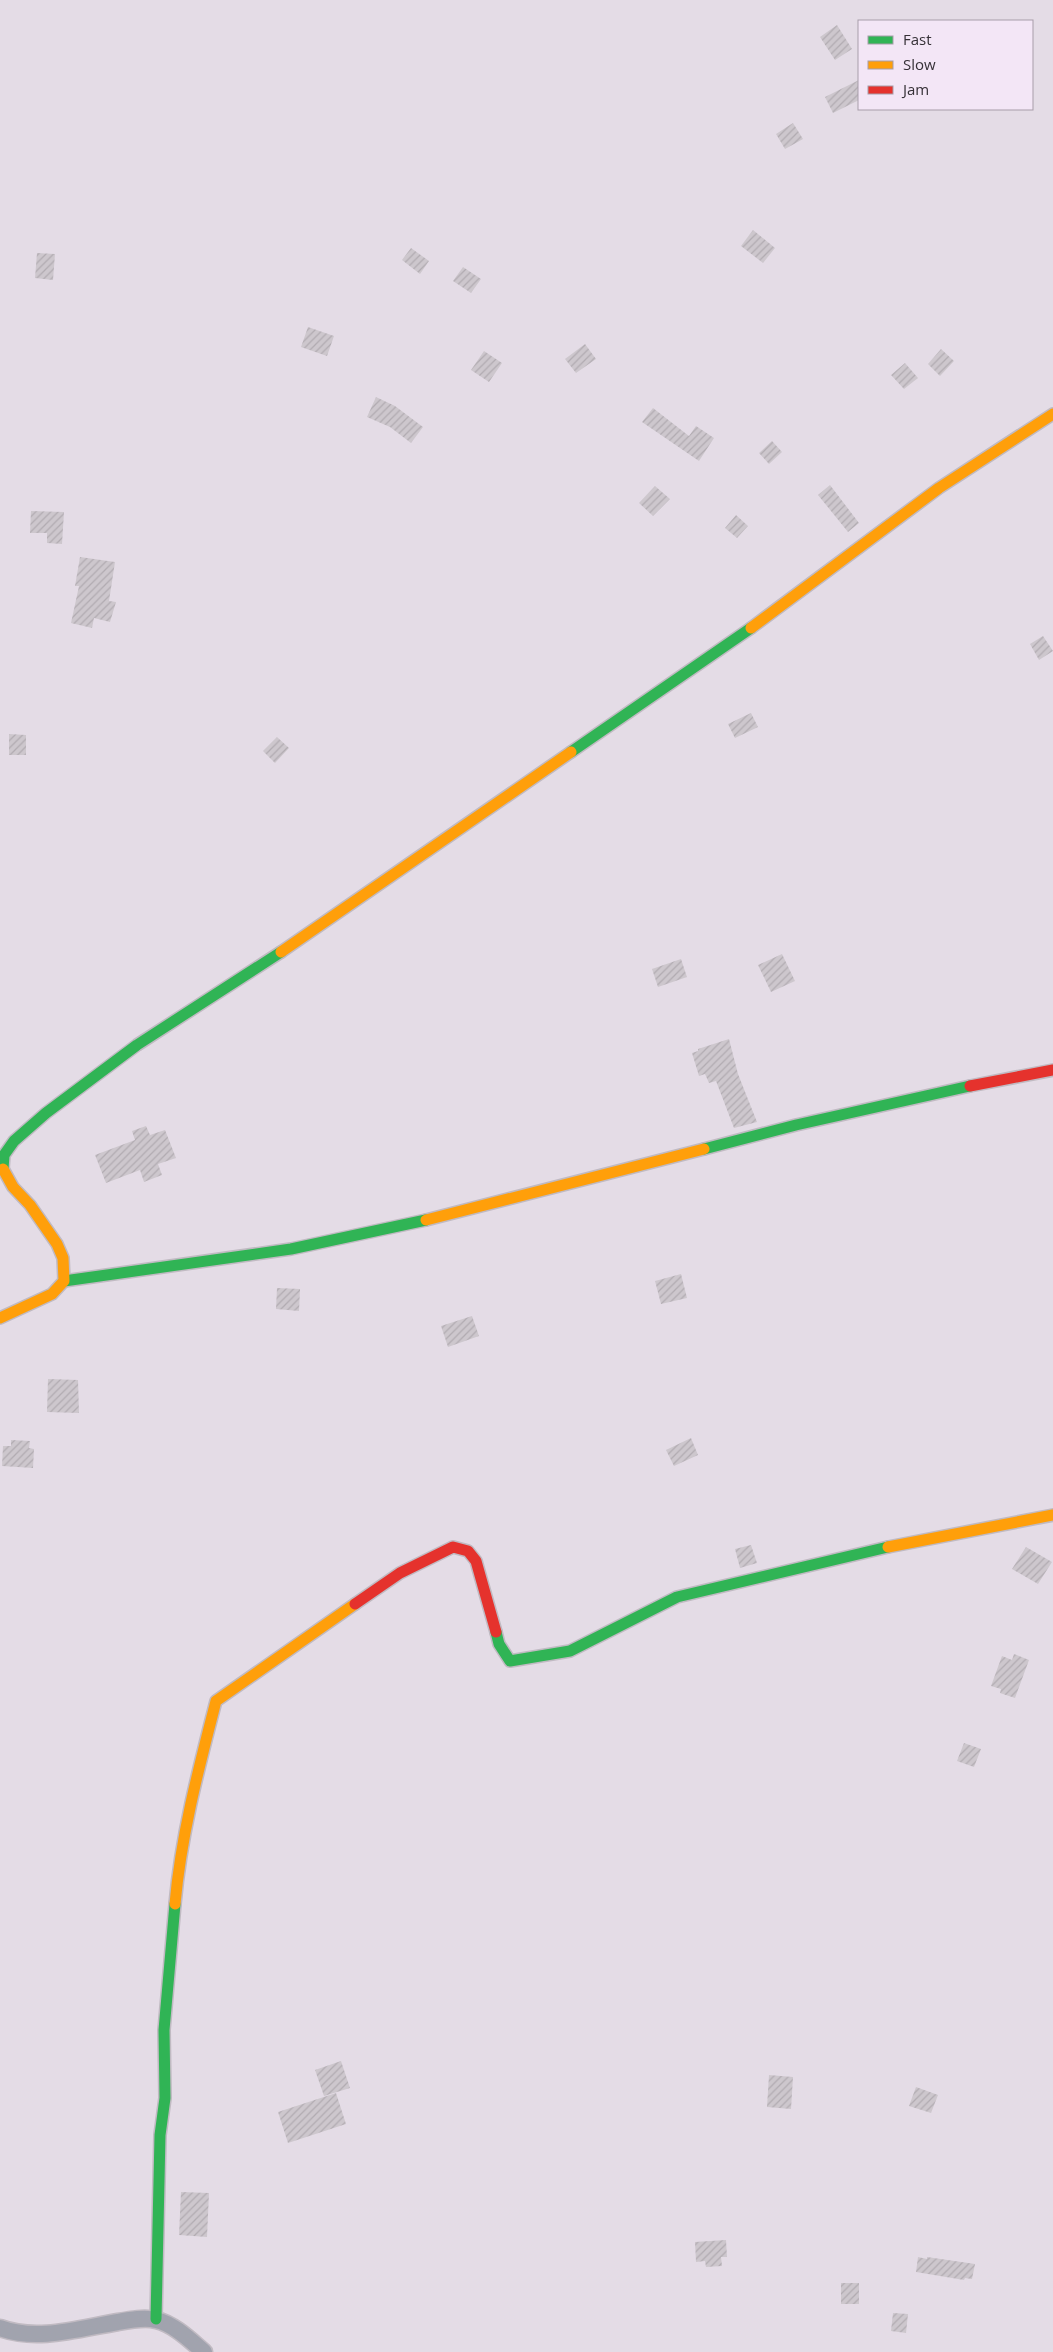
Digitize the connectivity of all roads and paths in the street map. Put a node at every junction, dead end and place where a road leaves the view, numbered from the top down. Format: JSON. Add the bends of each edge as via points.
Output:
{"nodes":[{"id":1,"x":1053,"y":414,"type":"edge"},
{"id":2,"x":1053,"y":1070,"type":"edge"},
{"id":3,"x":1,"y":1170,"type":"edge"},
{"id":4,"x":64,"y":1282,"type":"junction"},
{"id":5,"x":0,"y":1318,"type":"edge"},
{"id":6,"x":1053,"y":1515,"type":"edge"},
{"id":7,"x":156,"y":2320,"type":"junction"},
{"id":8,"x":0,"y":2328,"type":"edge"},
{"id":9,"x":204,"y":2352,"type":"edge"}],
"edges":[{"from":1,"to":3,"type":"street","via":[[939,488],[728,644],[268,961],[137,1044],[78,1086],[14,1142],[4,1155]]},
{"from":2,"to":4,"type":"street","via":[[796,1125],[466,1211],[301,1247]]},
{"from":3,"to":4,"type":"street","via":[[12,1187],[30,1204],[57,1244],[63,1258]]},
{"from":4,"to":5,"type":"street","via":[[52,1294]]},
{"from":6,"to":7,"type":"street","via":[[920,1539],[677,1598],[570,1650],[510,1660],[499,1644],[476,1561],[468,1551],[453,1547],[400,1573],[216,1701],[177,1882],[164,2030],[165,2098],[160,2135]]},
{"from":7,"to":8,"type":"street","via":[[128,2320],[43,2333]]},
{"from":7,"to":9,"type":"street","via":[[179,2332]]}]}
